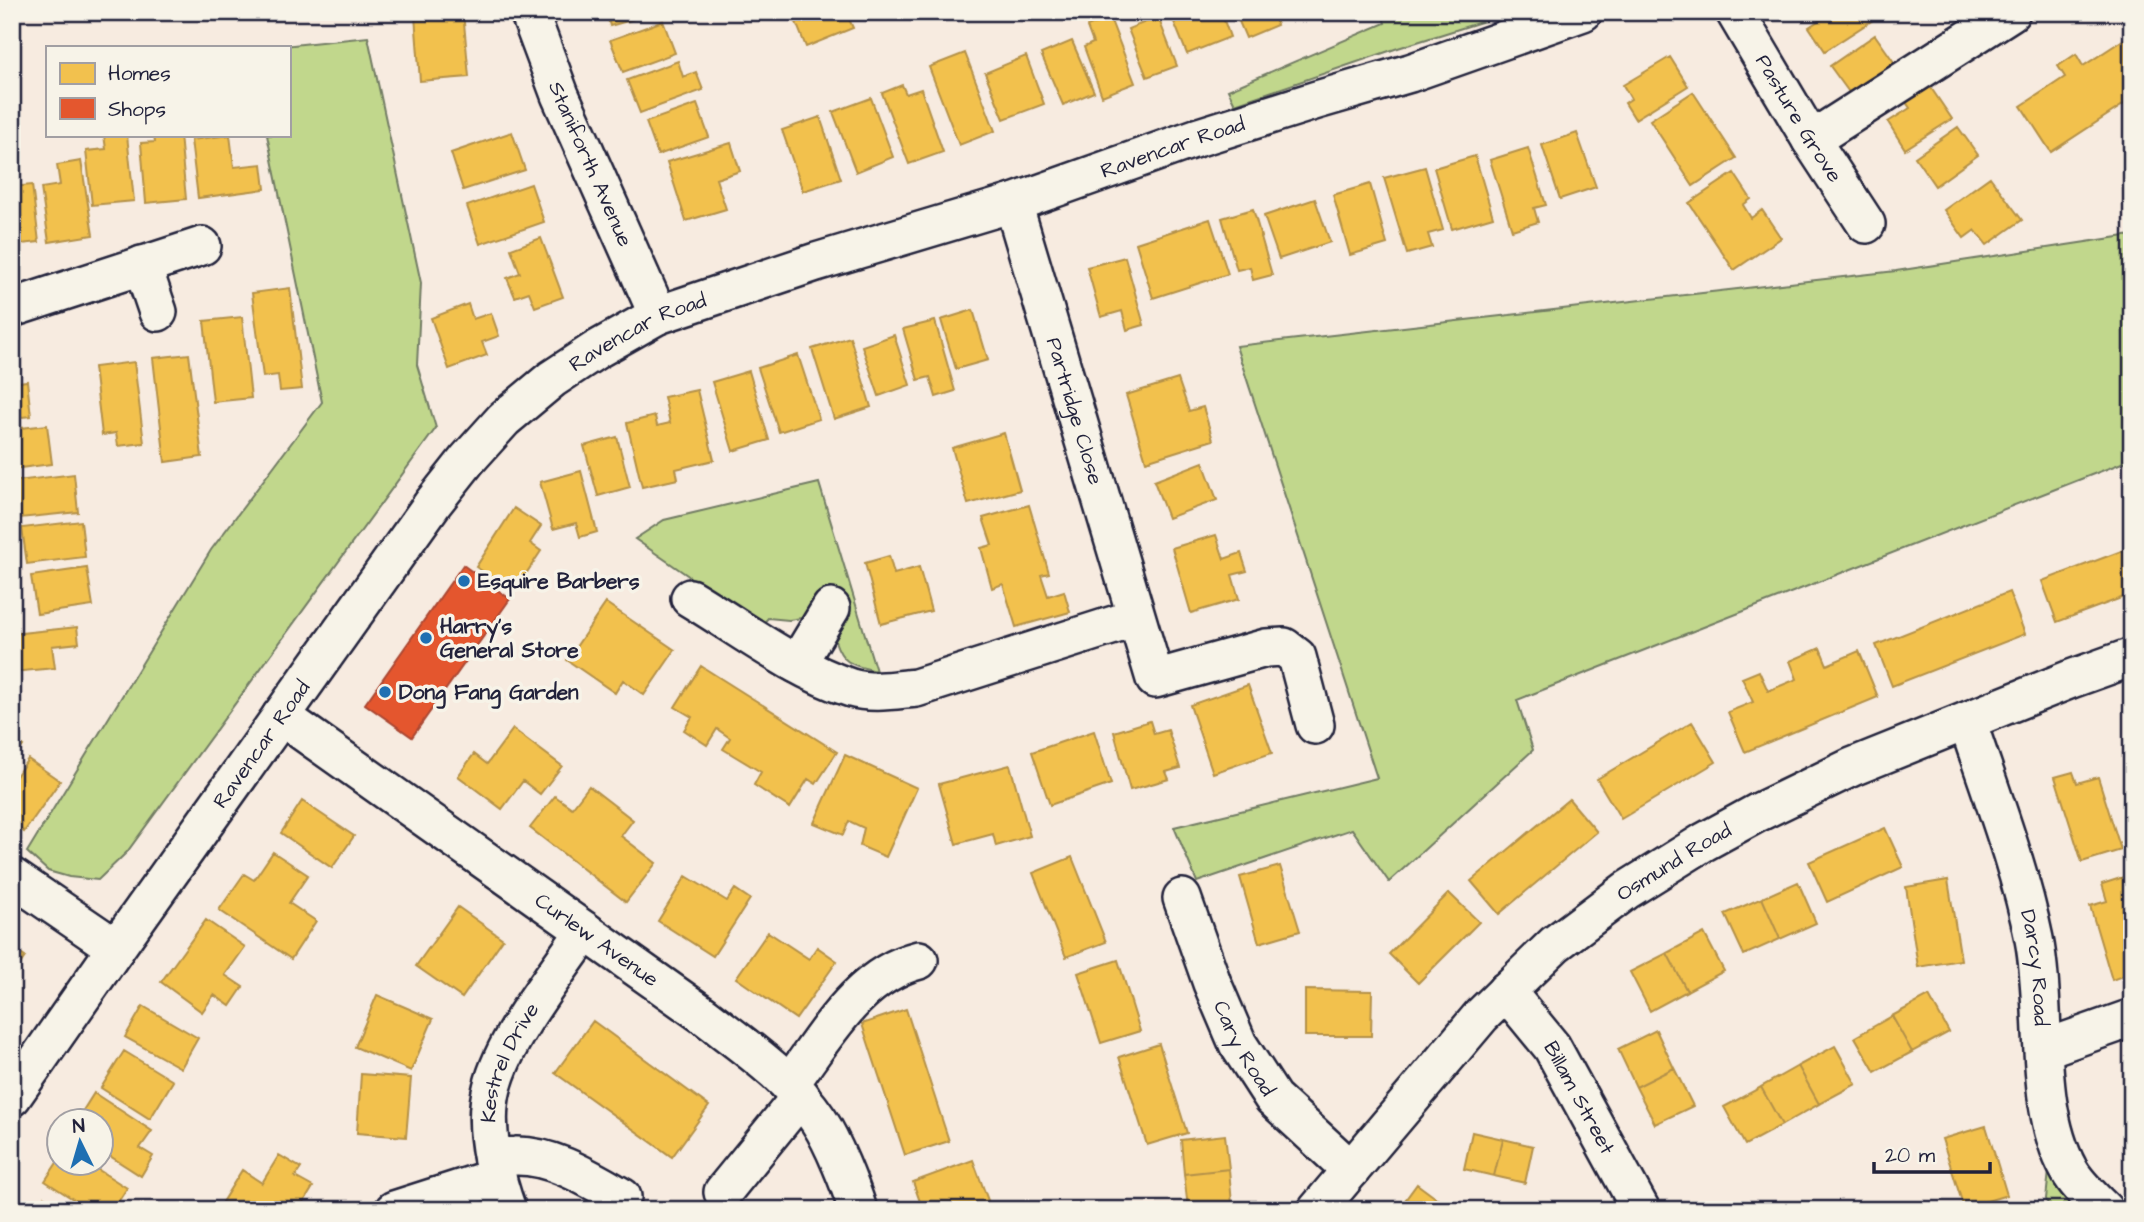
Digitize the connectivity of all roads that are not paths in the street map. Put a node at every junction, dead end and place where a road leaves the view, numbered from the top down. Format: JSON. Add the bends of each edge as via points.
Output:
{"nodes":[{"id":1,"x":529,"y":12,"type":"edge"},
{"id":2,"x":1583,"y":12,"type":"edge"},
{"id":3,"x":1735,"y":12,"type":"edge"},
{"id":4,"x":2011,"y":12,"type":"edge"},
{"id":5,"x":1811,"y":140,"type":"junction"},
{"id":6,"x":1013,"y":203,"type":"junction"},
{"id":7,"x":1866,"y":224,"type":"dead end"},
{"id":8,"x":202,"y":246,"type":"dead end"},
{"id":9,"x":142,"y":265,"type":"junction"},
{"id":10,"x":12,"y":308,"type":"edge"},
{"id":11,"x":158,"y":312,"type":"dead end"},
{"id":12,"x":658,"y":315,"type":"junction"},
{"id":13,"x":690,"y":598,"type":"dead end"},
{"id":14,"x":831,"y":608,"type":"dead end"},
{"id":15,"x":1136,"y":618,"type":"junction"},
{"id":16,"x":2132,"y":657,"type":"edge"},
{"id":17,"x":797,"y":664,"type":"junction"},
{"id":18,"x":281,"y":716,"type":"junction"},
{"id":19,"x":1967,"y":721,"type":"junction"},
{"id":20,"x":1315,"y":724,"type":"dead end"},
{"id":21,"x":12,"y":877,"type":"edge"},
{"id":22,"x":1182,"y":898,"type":"dead end"},
{"id":23,"x":585,"y":931,"type":"junction"},
{"id":24,"x":116,"y":948,"type":"junction"},
{"id":25,"x":919,"y":960,"type":"dead end"},
{"id":26,"x":1506,"y":991,"type":"junction"},
{"id":27,"x":2132,"y":1017,"type":"edge"},
{"id":28,"x":2044,"y":1049,"type":"junction"},
{"id":29,"x":795,"y":1091,"type":"junction"},
{"id":30,"x":12,"y":1097,"type":"edge"},
{"id":31,"x":1351,"y":1170,"type":"junction"},
{"id":32,"x":499,"y":1182,"type":"edge"},
{"id":33,"x":723,"y":1192,"type":"dead end"},
{"id":34,"x":622,"y":1197,"type":"dead end"},
{"id":35,"x":394,"y":1210,"type":"edge"},
{"id":36,"x":858,"y":1210,"type":"edge"},
{"id":37,"x":1317,"y":1210,"type":"edge"},
{"id":38,"x":1641,"y":1210,"type":"edge"},
{"id":39,"x":2104,"y":1210,"type":"edge"}],
"edges":[{"from":1,"to":12,"type":"street","name":"Staniforth Avenue","via":[[560,95]]},
{"from":2,"to":6,"type":"street","name":"Ravencar Road","via":[[1410,74],[1196,138]]},
{"from":3,"to":5,"type":"street","name":"Pasture Grove"},
{"from":4,"to":5,"type":"street"},
{"from":5,"to":7,"type":"street","name":"Pasture Grove"},
{"from":6,"to":12,"type":"street","name":"Ravencar Road"},
{"from":6,"to":15,"type":"street","name":"Partridge Close"},
{"from":8,"to":9,"type":"street"},
{"from":9,"to":10,"type":"street"},
{"from":9,"to":11,"type":"street"},
{"from":12,"to":18,"type":"street","name":"Ravencar Road","via":[[552,379],[495,429],[433,503]]},
{"from":13,"to":17,"type":"street"},
{"from":14,"to":17,"type":"street"},
{"from":15,"to":17,"type":"street","via":[[916,688],[881,692],[852,688]]},
{"from":15,"to":20,"type":"street","name":"Partridge Close","via":[[1155,679],[1284,647],[1297,657]]},
{"from":16,"to":19,"type":"street","name":"Osmund Road"},
{"from":18,"to":23,"type":"street","name":"Curlew Avenue"},
{"from":18,"to":24,"type":"street","name":"Ravencar Road"},
{"from":19,"to":26,"type":"street","name":"Osmund Road","via":[[1852,767],[1704,842],[1555,944]]},
{"from":19,"to":28,"type":"street","name":"Darcy Road","via":[[2022,882],[2035,944]]},
{"from":21,"to":24,"type":"street"},
{"from":22,"to":31,"type":"street","name":"Cary Road","via":[[1238,1044],[1273,1098]]},
{"from":23,"to":29,"type":"street","name":"Curlew Avenue","via":[[705,1016]]},
{"from":23,"to":32,"type":"street","name":"Kestrel Drive","via":[[521,1026],[492,1087],[488,1113]]},
{"from":24,"to":30,"type":"street","name":"Ravencar Road"},
{"from":25,"to":29,"type":"street","via":[[900,964],[876,979],[849,1005]]},
{"from":26,"to":31,"type":"street","name":"Osmund Road"},
{"from":26,"to":38,"type":"street","name":"Billam Street","via":[[1552,1047]]},
{"from":27,"to":28,"type":"street"},
{"from":28,"to":39,"type":"street","name":"Darcy Road","via":[[2055,1136],[2069,1170]]},
{"from":29,"to":33,"type":"street"},
{"from":29,"to":36,"type":"street","name":"Curlew Avenue","via":[[821,1123]]},
{"from":31,"to":37,"type":"street","name":"Osmund Road"},
{"from":32,"to":34,"type":"street","via":[[515,1156],[577,1172]]},
{"from":32,"to":35,"type":"street"}]}
